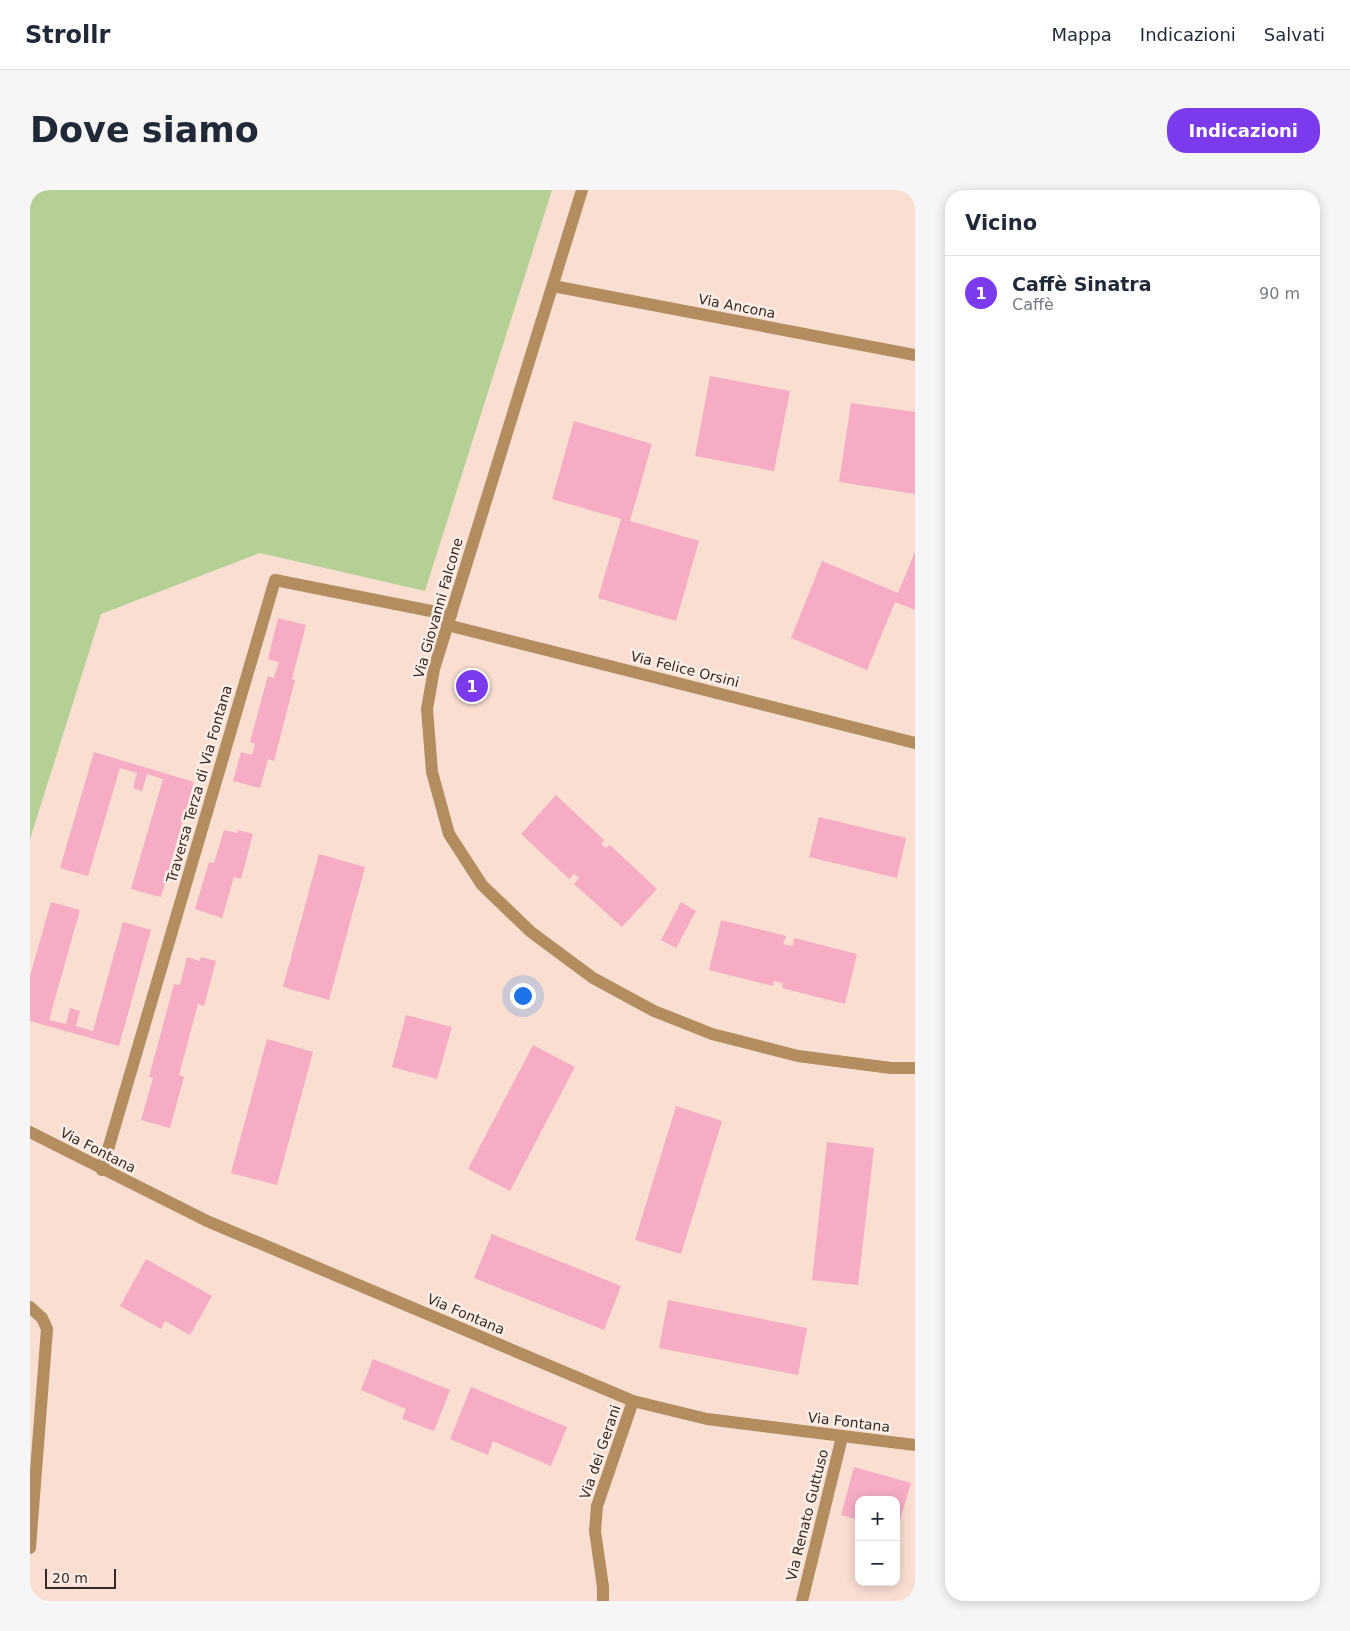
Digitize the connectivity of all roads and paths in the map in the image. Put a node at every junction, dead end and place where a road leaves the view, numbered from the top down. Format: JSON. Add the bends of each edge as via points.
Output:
{"nodes":[{"id":1,"x":582,"y":190,"type":"edge"},
{"id":2,"x":553,"y":286,"type":"junction"},
{"id":3,"x":915,"y":355,"type":"edge"},
{"id":4,"x":449,"y":620,"type":"junction"},
{"id":5,"x":915,"y":743,"type":"edge"},
{"id":6,"x":915,"y":1068,"type":"edge"},
{"id":7,"x":30,"y":1132,"type":"edge"},
{"id":8,"x":102,"y":1170,"type":"junction"},
{"id":9,"x":30,"y":1307,"type":"edge"},
{"id":10,"x":633,"y":1402,"type":"junction"},
{"id":11,"x":842,"y":1437,"type":"junction"},
{"id":12,"x":915,"y":1445,"type":"edge"},
{"id":13,"x":30,"y":1548,"type":"edge"},
{"id":14,"x":603,"y":1601,"type":"edge"},
{"id":15,"x":802,"y":1601,"type":"edge"}],
"edges":[{"from":1,"to":2,"type":"street","name":"Via Giovanni Falcone"},
{"from":2,"to":3,"type":"street","name":"Via Ancona"},
{"from":2,"to":4,"type":"street","name":"Via Giovanni Falcone"},
{"from":4,"to":5,"type":"street","name":"Via Felice Orsini"},
{"from":4,"to":6,"type":"street","name":"Via Giovanni Falcone","via":[[434,669],[427,710],[432,772],[449,834],[482,885],[531,932],[586,972],[654,1011],[712,1034],[798,1056]]},
{"from":4,"to":8,"type":"street","name":"Traversa Terza di Via Fontana","via":[[275,580]]},
{"from":7,"to":8,"type":"street","name":"Via Fontana"},
{"from":8,"to":10,"type":"street","name":"Via Fontana","via":[[207,1221]]},
{"from":9,"to":13,"type":"street","via":[[42,1318],[47,1329]]},
{"from":10,"to":11,"type":"street","name":"Via Fontana","via":[[707,1419]]},
{"from":10,"to":14,"type":"street","name":"Via dei Gerani","via":[[597,1506],[596,1531]]},
{"from":11,"to":12,"type":"street","name":"Via Fontana"},
{"from":11,"to":15,"type":"street","name":"Via Renato Guttuso"}]}
